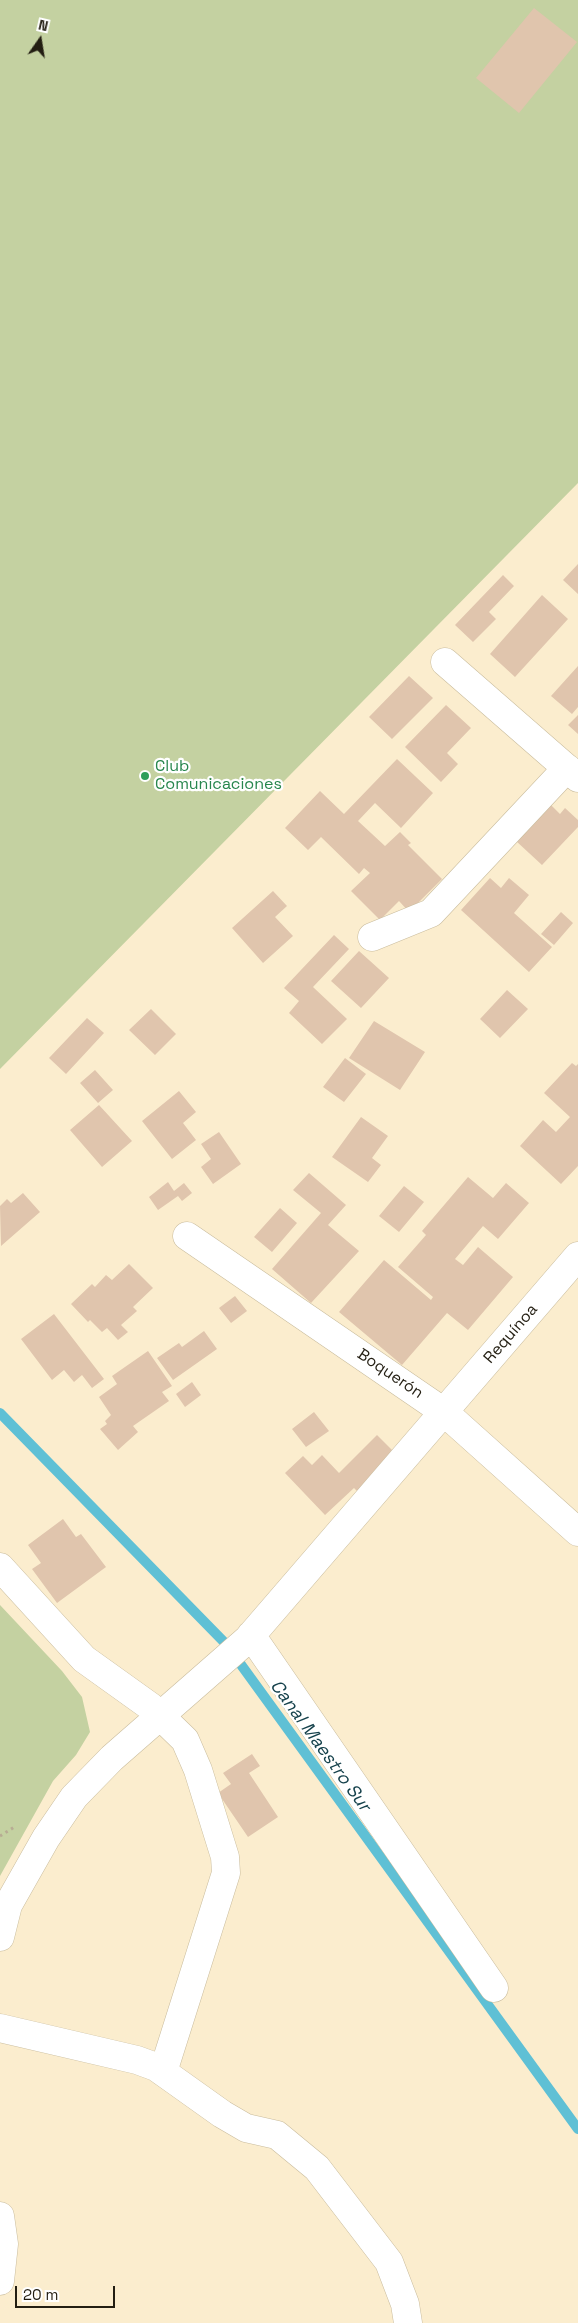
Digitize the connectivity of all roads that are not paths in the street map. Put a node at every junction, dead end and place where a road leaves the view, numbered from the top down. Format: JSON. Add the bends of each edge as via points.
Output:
{"nodes":[{"id":1,"x":445,"y":662,"type":"dead end"},
{"id":2,"x":572,"y":773,"type":"edge"},
{"id":3,"x":372,"y":936,"type":"dead end"},
{"id":4,"x":187,"y":1236,"type":"dead end"},
{"id":5,"x":578,"y":1256,"type":"edge"},
{"id":6,"x":444,"y":1412,"type":"junction"},
{"id":7,"x":578,"y":1532,"type":"edge"},
{"id":8,"x":0,"y":1568,"type":"edge"},
{"id":9,"x":249,"y":1637,"type":"junction"},
{"id":10,"x":160,"y":1716,"type":"junction"},
{"id":11,"x":0,"y":1937,"type":"edge"},
{"id":12,"x":494,"y":1988,"type":"dead end"},
{"id":13,"x":0,"y":2028,"type":"edge"},
{"id":14,"x":163,"y":2072,"type":"junction"},
{"id":15,"x":0,"y":2216,"type":"edge"},
{"id":16,"x":0,"y":2281,"type":"edge"},
{"id":17,"x":408,"y":2323,"type":"edge"}],
"edges":[{"from":1,"to":2,"type":"street"},
{"from":2,"to":3,"type":"street","via":[[431,913]]},
{"from":4,"to":6,"type":"street","name":"Boquerón"},
{"from":5,"to":6,"type":"street","name":"Requínoa"},
{"from":6,"to":7,"type":"street","name":"Boquerón"},
{"from":6,"to":9,"type":"street","name":"Requínoa"},
{"from":8,"to":10,"type":"street","via":[[84,1659]]},
{"from":9,"to":10,"type":"street","name":"Requínoa"},
{"from":9,"to":12,"type":"street"},
{"from":10,"to":11,"type":"street","name":"Requínoa","via":[[74,1797],[46,1838],[8,1905]]},
{"from":10,"to":14,"type":"street","via":[[185,1740],[198,1770],[225,1857],[226,1873]]},
{"from":13,"to":14,"type":"street","via":[[137,2060]]},
{"from":14,"to":17,"type":"street","via":[[246,2128],[277,2135],[317,2168],[389,2262],[405,2304]]},
{"from":15,"to":16,"type":"street","via":[[4,2244]]}]}
